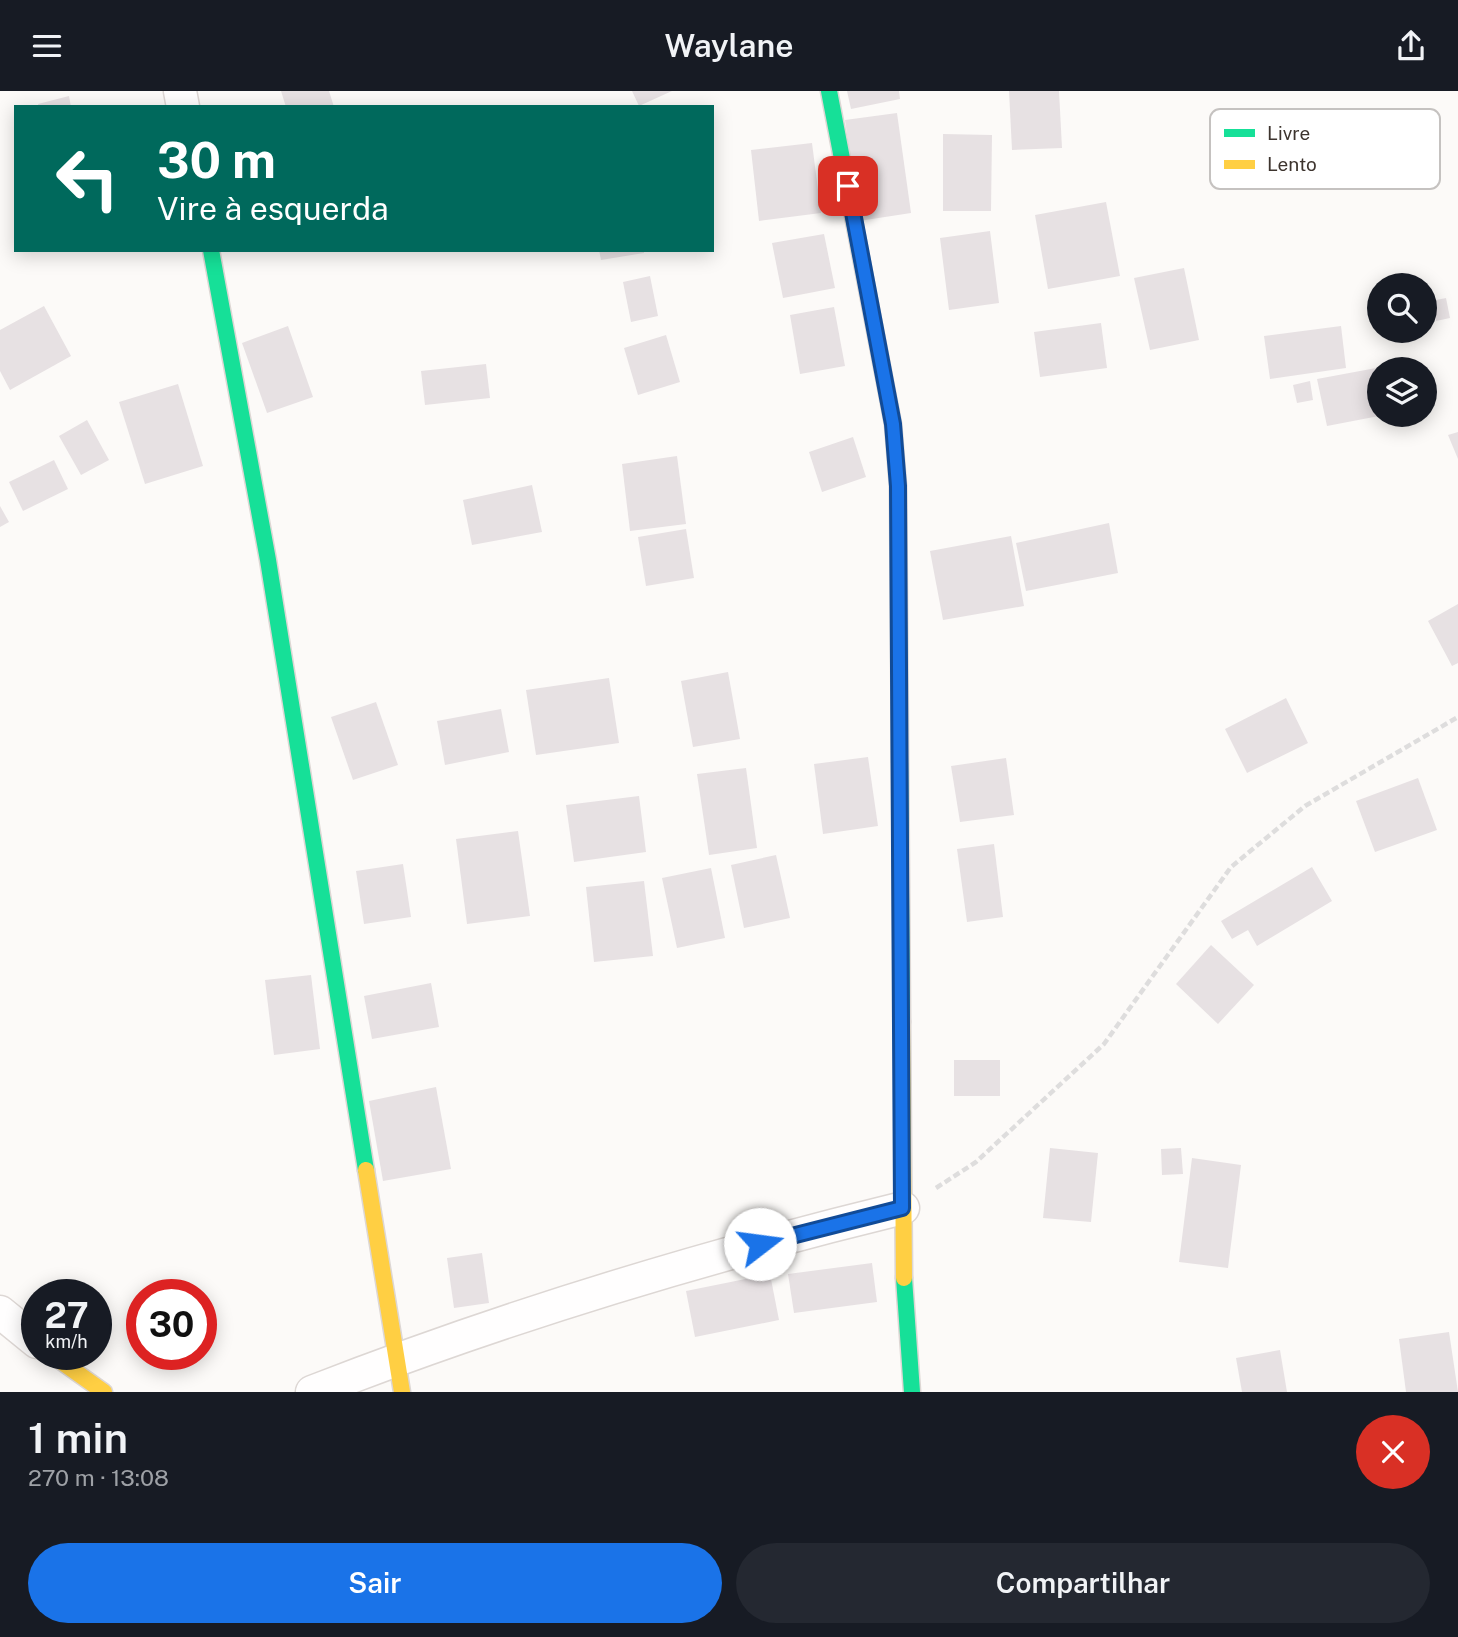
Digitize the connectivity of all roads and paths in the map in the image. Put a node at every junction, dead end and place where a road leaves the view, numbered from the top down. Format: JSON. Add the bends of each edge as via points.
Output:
{"nodes":[{"id":1,"x":829,"y":91,"type":"edge"},
{"id":2,"x":211,"y":252,"type":"edge"},
{"id":3,"x":1458,"y":717,"type":"edge"},
{"id":4,"x":902,"y":1208,"type":"junction"},
{"id":5,"x":0,"y":1312,"type":"edge"},
{"id":6,"x":21,"y":1329,"type":"edge"},
{"id":7,"x":398,"y":1358,"type":"junction"},
{"id":8,"x":71,"y":1370,"type":"edge"},
{"id":9,"x":104,"y":1392,"type":"edge"},
{"id":10,"x":312,"y":1392,"type":"edge"},
{"id":11,"x":402,"y":1392,"type":"edge"},
{"id":12,"x":912,"y":1392,"type":"edge"}],
"edges":[{"from":1,"to":4,"type":"street","via":[[893,424],[898,486]]},
{"from":2,"to":7,"type":"street","via":[[268,560]]},
{"from":3,"to":4,"type":"path","via":[[1305,806],[1231,867],[1104,1044],[976,1162]]},
{"from":4,"to":7,"type":"street","via":[[657,1273]]},
{"from":4,"to":12,"type":"street","via":[[904,1313]]},
{"from":5,"to":6,"type":"street"},
{"from":7,"to":10,"type":"street"},
{"from":7,"to":11,"type":"street"},
{"from":8,"to":9,"type":"street"}]}
